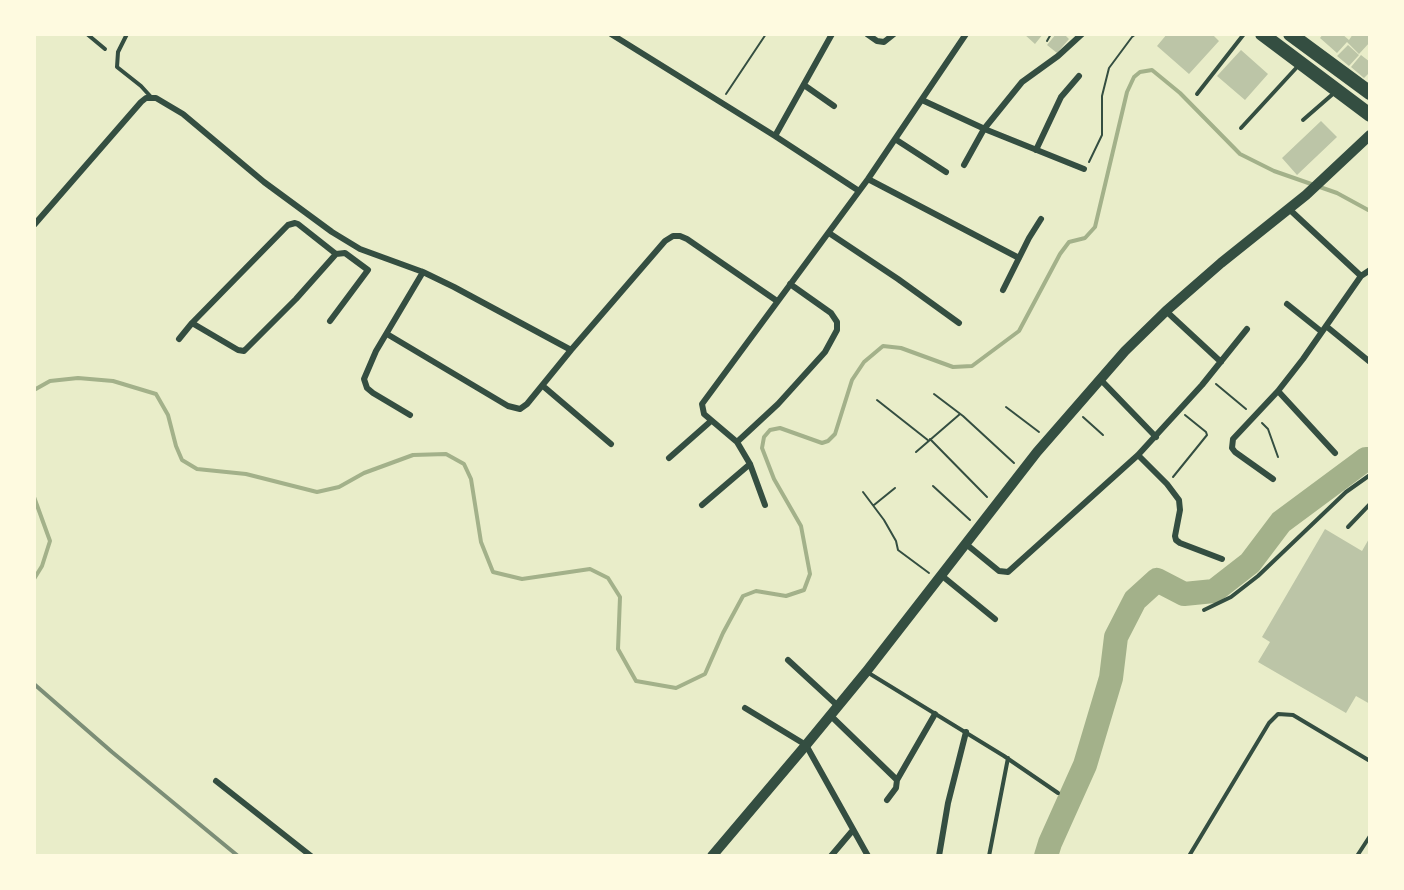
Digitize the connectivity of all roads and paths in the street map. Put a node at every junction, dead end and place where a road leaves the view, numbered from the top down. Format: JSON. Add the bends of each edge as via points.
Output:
{"nodes":[{"id":1,"x":87,"y":34,"type":"edge"},
{"id":2,"x":127,"y":34,"type":"edge"},
{"id":3,"x":611,"y":34,"type":"edge"},
{"id":4,"x":766,"y":34,"type":"edge"},
{"id":5,"x":832,"y":34,"type":"edge"},
{"id":6,"x":867,"y":34,"type":"edge"},
{"id":7,"x":894,"y":34,"type":"edge"},
{"id":8,"x":966,"y":34,"type":"edge"},
{"id":9,"x":1050,"y":34,"type":"edge"},
{"id":10,"x":1083,"y":34,"type":"edge"},
{"id":11,"x":1128,"y":34,"type":"edge"},
{"id":12,"x":1136,"y":34,"type":"edge"},
{"id":13,"x":1244,"y":34,"type":"edge"},
{"id":14,"x":1262,"y":34,"type":"edge"},
{"id":15,"x":1290,"y":34,"type":"edge"},
{"id":16,"x":1132,"y":38,"type":"junction"},
{"id":17,"x":1047,"y":41,"type":"dead end"},
{"id":18,"x":105,"y":49,"type":"dead end"},
{"id":19,"x":1300,"y":63,"type":"junction"},
{"id":20,"x":1079,"y":76,"type":"dead end"},
{"id":21,"x":804,"y":85,"type":"junction"},
{"id":22,"x":1337,"y":90,"type":"junction"},
{"id":23,"x":1370,"y":93,"type":"edge"},
{"id":24,"x":1197,"y":94,"type":"dead end"},
{"id":25,"x":151,"y":97,"type":"junction"},
{"id":26,"x":922,"y":100,"type":"junction"},
{"id":27,"x":720,"y":102,"type":"junction"},
{"id":28,"x":834,"y":106,"type":"dead end"},
{"id":29,"x":1370,"y":115,"type":"edge"},
{"id":30,"x":1303,"y":120,"type":"dead end"},
{"id":31,"x":1241,"y":128,"type":"dead end"},
{"id":32,"x":984,"y":129,"type":"junction"},
{"id":33,"x":1370,"y":135,"type":"edge"},
{"id":34,"x":775,"y":136,"type":"junction"},
{"id":35,"x":895,"y":139,"type":"junction"},
{"id":36,"x":1035,"y":150,"type":"junction"},
{"id":37,"x":964,"y":165,"type":"dead end"},
{"id":38,"x":1084,"y":169,"type":"joint"},
{"id":39,"x":946,"y":172,"type":"dead end"},
{"id":40,"x":868,"y":179,"type":"junction"},
{"id":41,"x":859,"y":191,"type":"junction"},
{"id":42,"x":1289,"y":208,"type":"junction"},
{"id":43,"x":1041,"y":219,"type":"dead end"},
{"id":44,"x":316,"y":221,"type":"junction"},
{"id":45,"x":34,"y":225,"type":"edge"},
{"id":46,"x":308,"y":231,"type":"junction"},
{"id":47,"x":332,"y":232,"type":"junction"},
{"id":48,"x":829,"y":233,"type":"junction"},
{"id":49,"x":322,"y":243,"type":"junction"},
{"id":50,"x":336,"y":254,"type":"junction"},
{"id":51,"x":1019,"y":258,"type":"junction"},
{"id":52,"x":1370,"y":270,"type":"edge"},
{"id":53,"x":423,"y":272,"type":"junction"},
{"id":54,"x":1361,"y":276,"type":"junction"},
{"id":55,"x":790,"y":284,"type":"junction"},
{"id":56,"x":1003,"y":290,"type":"dead end"},
{"id":57,"x":777,"y":301,"type":"junction"},
{"id":58,"x":1287,"y":304,"type":"dead end"},
{"id":59,"x":1166,"y":311,"type":"junction"},
{"id":60,"x":330,"y":321,"type":"dead end"},
{"id":61,"x":192,"y":323,"type":"junction"},
{"id":62,"x":959,"y":323,"type":"dead end"},
{"id":63,"x":1247,"y":329,"type":"dead end"},
{"id":64,"x":1324,"y":329,"type":"junction"},
{"id":65,"x":387,"y":334,"type":"junction"},
{"id":66,"x":179,"y":339,"type":"dead end"},
{"id":67,"x":571,"y":350,"type":"junction"},
{"id":68,"x":1221,"y":362,"type":"junction"},
{"id":69,"x":1370,"y":362,"type":"edge"},
{"id":70,"x":1100,"y":378,"type":"junction"},
{"id":71,"x":543,"y":386,"type":"junction"},
{"id":72,"x":1278,"y":391,"type":"junction"},
{"id":73,"x":934,"y":394,"type":"dead end"},
{"id":74,"x":877,"y":400,"type":"dead end"},
{"id":75,"x":1006,"y":407,"type":"dead end"},
{"id":76,"x":1074,"y":409,"type":"junction"},
{"id":77,"x":1180,"y":411,"type":"junction"},
{"id":78,"x":960,"y":414,"type":"junction"},
{"id":79,"x":410,"y":415,"type":"dead end"},
{"id":80,"x":711,"y":421,"type":"junction"},
{"id":81,"x":1103,"y":435,"type":"dead end"},
{"id":82,"x":1156,"y":437,"type":"junction"},
{"id":83,"x":930,"y":440,"type":"junction"},
{"id":84,"x":1048,"y":440,"type":"junction"},
{"id":85,"x":737,"y":442,"type":"junction"},
{"id":86,"x":611,"y":444,"type":"dead end"},
{"id":87,"x":916,"y":452,"type":"dead end"},
{"id":88,"x":1335,"y":453,"type":"dead end"},
{"id":89,"x":1138,"y":455,"type":"junction"},
{"id":90,"x":669,"y":458,"type":"dead end"},
{"id":91,"x":750,"y":464,"type":"junction"},
{"id":92,"x":1023,"y":471,"type":"junction"},
{"id":93,"x":1370,"y":475,"type":"edge"},
{"id":94,"x":1273,"y":478,"type":"dead end"},
{"id":95,"x":1167,"y":484,"type":"junction"},
{"id":96,"x":933,"y":486,"type":"dead end"},
{"id":97,"x":895,"y":488,"type":"dead end"},
{"id":98,"x":863,"y":492,"type":"dead end"},
{"id":99,"x":1370,"y":504,"type":"edge"},
{"id":100,"x":702,"y":505,"type":"dead end"},
{"id":101,"x":765,"y":505,"type":"dead end"},
{"id":102,"x":874,"y":505,"type":"junction"},
{"id":103,"x":996,"y":506,"type":"junction"},
{"id":104,"x":1348,"y":527,"type":"dead end"},
{"id":105,"x":979,"y":528,"type":"junction"},
{"id":106,"x":966,"y":544,"type":"junction"},
{"id":107,"x":1222,"y":559,"type":"dead end"},
{"id":108,"x":940,"y":578,"type":"junction"},
{"id":109,"x":1204,"y":610,"type":"dead end"},
{"id":110,"x":995,"y":619,"type":"dead end"},
{"id":111,"x":788,"y":660,"type":"dead end"},
{"id":112,"x":866,"y":672,"type":"junction"},
{"id":113,"x":745,"y":708,"type":"dead end"},
{"id":114,"x":834,"y":711,"type":"junction"},
{"id":115,"x":935,"y":714,"type":"junction"},
{"id":116,"x":966,"y":732,"type":"junction"},
{"id":117,"x":807,"y":746,"type":"junction"},
{"id":118,"x":1008,"y":758,"type":"junction"},
{"id":119,"x":1370,"y":761,"type":"edge"},
{"id":120,"x":897,"y":780,"type":"junction"},
{"id":121,"x":216,"y":781,"type":"dead end"},
{"id":122,"x":1058,"y":793,"type":"dead end"},
{"id":123,"x":887,"y":800,"type":"dead end"},
{"id":124,"x":854,"y":830,"type":"junction"},
{"id":125,"x":1370,"y":836,"type":"edge"},
{"id":126,"x":311,"y":855,"type":"edge"},
{"id":127,"x":712,"y":855,"type":"edge"},
{"id":128,"x":831,"y":855,"type":"edge"},
{"id":129,"x":868,"y":855,"type":"edge"},
{"id":130,"x":939,"y":855,"type":"edge"},
{"id":131,"x":989,"y":855,"type":"edge"},
{"id":132,"x":1189,"y":855,"type":"edge"},
{"id":133,"x":1358,"y":855,"type":"edge"}],
"edges":[{"from":1,"to":18,"type":"lane"},
{"from":2,"to":25,"type":"lane","via":[[118,52],[117,67]]},
{"from":3,"to":27,"type":"street"},
{"from":4,"to":27,"type":"path"},
{"from":5,"to":21,"type":"street"},
{"from":6,"to":7,"type":"street","via":[[884,42]]},
{"from":8,"to":26,"type":"street"},
{"from":9,"to":17,"type":"path"},
{"from":10,"to":32,"type":"street","via":[[1028,75]]},
{"from":11,"to":16,"type":"path"},
{"from":12,"to":16,"type":"path"},
{"from":13,"to":24,"type":"lane"},
{"from":14,"to":19,"type":"highway"},
{"from":15,"to":23,"type":"highway"},
{"from":16,"to":38,"type":"path","via":[[1109,68],[1102,96],[1102,135]]},
{"from":19,"to":22,"type":"highway"},
{"from":19,"to":31,"type":"lane"},
{"from":20,"to":36,"type":"street","via":[[1061,97]]},
{"from":21,"to":28,"type":"street"},
{"from":21,"to":34,"type":"street"},
{"from":22,"to":29,"type":"highway"},
{"from":22,"to":30,"type":"lane"},
{"from":25,"to":44,"type":"street","via":[[183,114]]},
{"from":25,"to":45,"type":"street","via":[[137,106]]},
{"from":26,"to":32,"type":"street"},
{"from":26,"to":35,"type":"street"},
{"from":27,"to":34,"type":"street"},
{"from":32,"to":36,"type":"street"},
{"from":32,"to":37,"type":"street"},
{"from":33,"to":42,"type":"street"},
{"from":34,"to":41,"type":"street"},
{"from":35,"to":39,"type":"street"},
{"from":35,"to":40,"type":"street"},
{"from":36,"to":38,"type":"street"},
{"from":40,"to":41,"type":"street"},
{"from":40,"to":51,"type":"street"},
{"from":41,"to":48,"type":"street"},
{"from":42,"to":54,"type":"street"},
{"from":42,"to":59,"type":"street"},
{"from":43,"to":51,"type":"street"},
{"from":44,"to":46,"type":"street"},
{"from":44,"to":47,"type":"street"},
{"from":46,"to":49,"type":"street"},
{"from":46,"to":61,"type":"street","via":[[295,223],[288,225]]},
{"from":47,"to":49,"type":"street"},
{"from":47,"to":53,"type":"street","via":[[360,249]]},
{"from":48,"to":55,"type":"street"},
{"from":48,"to":62,"type":"street"},
{"from":49,"to":50,"type":"street"},
{"from":50,"to":60,"type":"street","via":[[345,253],[368,270]]},
{"from":50,"to":61,"type":"street","via":[[244,351]]},
{"from":51,"to":56,"type":"street"},
{"from":52,"to":54,"type":"street"},
{"from":53,"to":65,"type":"street"},
{"from":53,"to":67,"type":"street"},
{"from":54,"to":64,"type":"street"},
{"from":55,"to":57,"type":"street"},
{"from":55,"to":85,"type":"street","via":[[831,314],[837,330],[825,352]]},
{"from":57,"to":67,"type":"street","via":[[687,239],[673,236]]},
{"from":57,"to":80,"type":"street","via":[[702,404],[702,411]]},
{"from":58,"to":64,"type":"street"},
{"from":59,"to":68,"type":"street"},
{"from":59,"to":70,"type":"street"},
{"from":61,"to":66,"type":"street"},
{"from":63,"to":68,"type":"street"},
{"from":64,"to":69,"type":"street"},
{"from":64,"to":72,"type":"street"},
{"from":65,"to":71,"type":"street","via":[[512,408],[524,407]]},
{"from":65,"to":79,"type":"street","via":[[370,362],[365,384]]},
{"from":67,"to":71,"type":"street"},
{"from":68,"to":77,"type":"street"},
{"from":70,"to":76,"type":"street"},
{"from":70,"to":82,"type":"street"},
{"from":71,"to":86,"type":"street"},
{"from":72,"to":88,"type":"street"},
{"from":72,"to":94,"type":"street","via":[[1232,443],[1235,452]]},
{"from":73,"to":78,"type":"path"},
{"from":74,"to":83,"type":"path"},
{"from":75,"to":84,"type":"path"},
{"from":76,"to":81,"type":"path"},
{"from":76,"to":84,"type":"street"},
{"from":77,"to":82,"type":"street"},
{"from":77,"to":95,"type":"path","via":[[1207,435]]},
{"from":78,"to":83,"type":"path"},
{"from":78,"to":92,"type":"path"},
{"from":80,"to":85,"type":"street"},
{"from":80,"to":90,"type":"street"},
{"from":82,"to":89,"type":"street"},
{"from":83,"to":87,"type":"path"},
{"from":83,"to":103,"type":"path"},
{"from":84,"to":92,"type":"street"},
{"from":85,"to":91,"type":"street"},
{"from":89,"to":95,"type":"street"},
{"from":89,"to":106,"type":"street","via":[[1008,572],[999,571]]},
{"from":91,"to":100,"type":"street"},
{"from":91,"to":101,"type":"street"},
{"from":92,"to":103,"type":"street"},
{"from":93,"to":109,"type":"lane","via":[[1346,492],[1258,576],[1231,597]]},
{"from":95,"to":107,"type":"street","via":[[1179,500],[1176,540]]},
{"from":96,"to":105,"type":"path"},
{"from":97,"to":102,"type":"path"},
{"from":98,"to":102,"type":"path"},
{"from":99,"to":104,"type":"lane"},
{"from":102,"to":108,"type":"path","via":[[898,550]]},
{"from":103,"to":105,"type":"street"},
{"from":105,"to":106,"type":"street"},
{"from":106,"to":108,"type":"street"},
{"from":108,"to":110,"type":"street"},
{"from":108,"to":112,"type":"street"},
{"from":111,"to":114,"type":"street"},
{"from":112,"to":114,"type":"street"},
{"from":112,"to":115,"type":"lane"},
{"from":113,"to":117,"type":"street"},
{"from":114,"to":117,"type":"street"},
{"from":114,"to":120,"type":"street"},
{"from":115,"to":116,"type":"lane"},
{"from":115,"to":120,"type":"street"},
{"from":116,"to":118,"type":"lane"},
{"from":116,"to":130,"type":"street"},
{"from":117,"to":124,"type":"street"},
{"from":117,"to":127,"type":"street"},
{"from":118,"to":122,"type":"lane"},
{"from":118,"to":131,"type":"lane"},
{"from":119,"to":132,"type":"lane","via":[[1293,716],[1278,714]]},
{"from":120,"to":123,"type":"street","via":[[896,789]]},
{"from":121,"to":126,"type":"street"},
{"from":124,"to":128,"type":"street"},
{"from":124,"to":129,"type":"street"},
{"from":125,"to":133,"type":"lane"}]}
